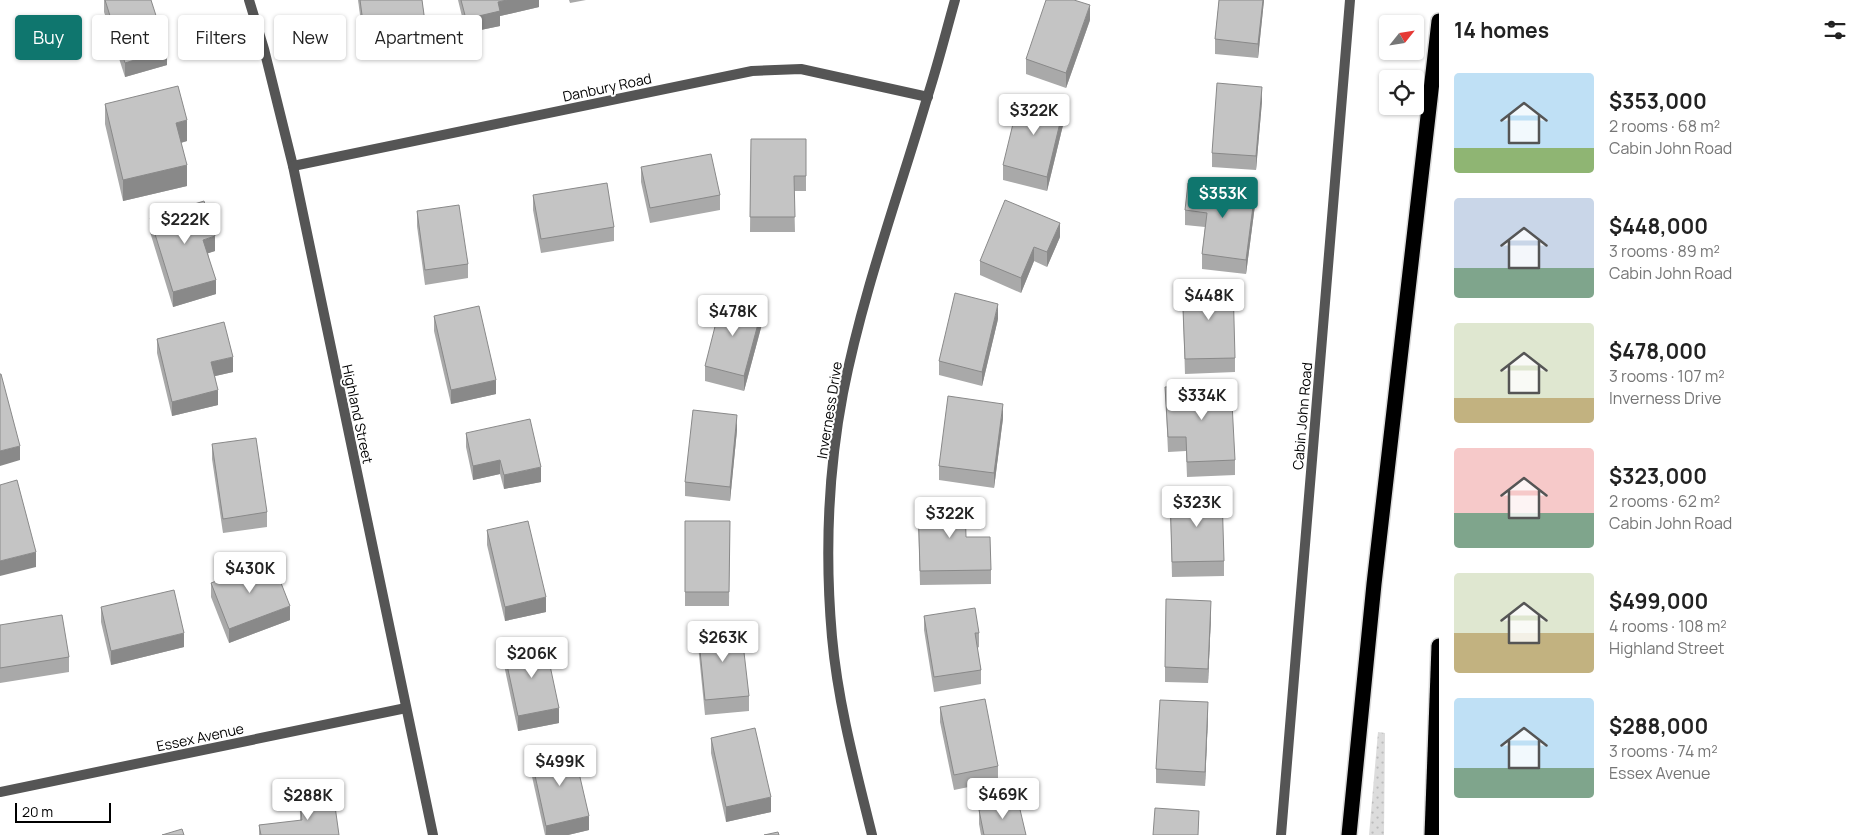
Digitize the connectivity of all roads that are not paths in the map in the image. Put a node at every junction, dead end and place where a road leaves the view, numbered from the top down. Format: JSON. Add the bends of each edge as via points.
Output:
{"nodes":[{"id":1,"x":249,"y":0,"type":"edge"},
{"id":2,"x":955,"y":0,"type":"edge"},
{"id":3,"x":1350,"y":0,"type":"edge"},
{"id":4,"x":1439,"y":21,"type":"edge"},
{"id":5,"x":928,"y":96,"type":"junction"},
{"id":6,"x":293,"y":166,"type":"junction"},
{"id":7,"x":1439,"y":646,"type":"edge"},
{"id":8,"x":406,"y":708,"type":"junction"},
{"id":9,"x":0,"y":792,"type":"edge"},
{"id":10,"x":433,"y":835,"type":"edge"},
{"id":11,"x":872,"y":835,"type":"edge"},
{"id":12,"x":1280,"y":835,"type":"edge"},
{"id":13,"x":1349,"y":835,"type":"edge"},
{"id":14,"x":1432,"y":835,"type":"edge"}],
"edges":[{"from":1,"to":6,"type":"street","name":"Highland Street"},
{"from":2,"to":5,"type":"street","name":"Inverness Drive"},
{"from":3,"to":12,"type":"street","name":"Cabin John Road"},
{"from":4,"to":13,"type":"highway","via":[[1374,584]]},
{"from":5,"to":6,"type":"street","name":"Danbury Road","via":[[801,69],[752,71]]},
{"from":5,"to":11,"type":"street","name":"Inverness Drive","via":[[863,307],[843,394],[832,478],[829,569],[832,638],[841,705]]},
{"from":6,"to":8,"type":"street","name":"Highland Street"},
{"from":7,"to":14,"type":"highway"},
{"from":8,"to":9,"type":"street","name":"Essex Avenue"},
{"from":8,"to":10,"type":"street","name":"Highland Street"}]}
